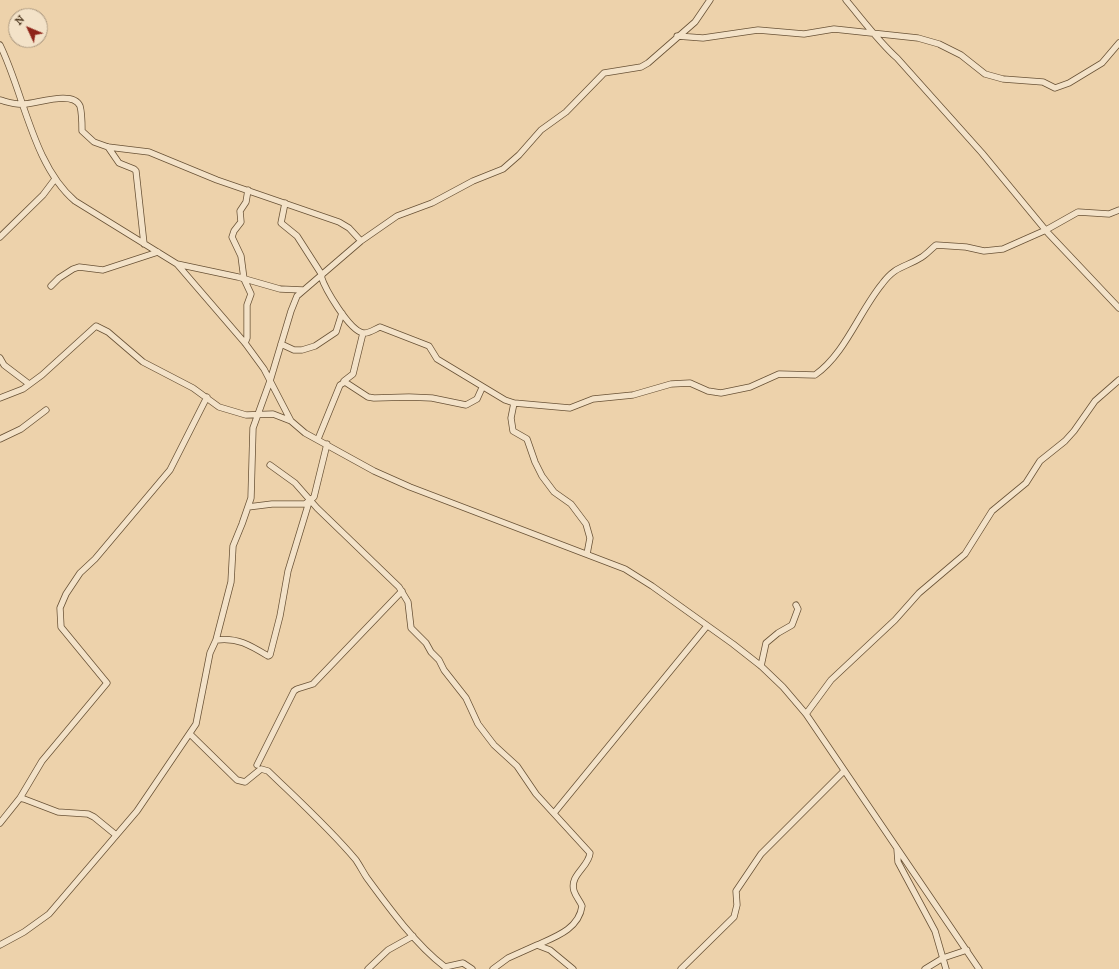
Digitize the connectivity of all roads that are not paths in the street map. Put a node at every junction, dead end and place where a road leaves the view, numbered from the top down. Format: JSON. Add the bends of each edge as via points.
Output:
{"nodes":[{"id":1,"x":710,"y":0,"type":"edge"},
{"id":2,"x":846,"y":0,"type":"edge"},
{"id":3,"x":876,"y":34,"type":"junction"},
{"id":4,"x":677,"y":36,"type":"junction"},
{"id":5,"x":1119,"y":43,"type":"edge"},
{"id":6,"x":0,"y":45,"type":"edge"},
{"id":7,"x":0,"y":100,"type":"edge"},
{"id":8,"x":24,"y":104,"type":"junction"},
{"id":9,"x":108,"y":147,"type":"junction"},
{"id":10,"x":55,"y":179,"type":"junction"},
{"id":11,"x":248,"y":190,"type":"junction"},
{"id":12,"x":285,"y":203,"type":"junction"},
{"id":13,"x":1119,"y":210,"type":"edge"},
{"id":14,"x":1046,"y":230,"type":"junction"},
{"id":15,"x":0,"y":237,"type":"edge"},
{"id":16,"x":361,"y":241,"type":"junction"},
{"id":17,"x":144,"y":244,"type":"junction"},
{"id":18,"x":158,"y":252,"type":"junction"},
{"id":19,"x":177,"y":264,"type":"junction"},
{"id":20,"x":321,"y":275,"type":"junction"},
{"id":21,"x":244,"y":279,"type":"junction"},
{"id":22,"x":51,"y":286,"type":"dead end"},
{"id":23,"x":303,"y":290,"type":"junction"},
{"id":24,"x":1119,"y":308,"type":"edge"},
{"id":25,"x":342,"y":313,"type":"junction"},
{"id":26,"x":363,"y":333,"type":"junction"},
{"id":27,"x":245,"y":343,"type":"junction"},
{"id":28,"x":281,"y":344,"type":"junction"},
{"id":29,"x":0,"y":358,"type":"edge"},
{"id":30,"x":1119,"y":380,"type":"edge"},
{"id":31,"x":270,"y":381,"type":"junction"},
{"id":32,"x":342,"y":383,"type":"junction"},
{"id":33,"x":30,"y":384,"type":"junction"},
{"id":34,"x":482,"y":388,"type":"junction"},
{"id":35,"x":207,"y":397,"type":"junction"},
{"id":36,"x":0,"y":398,"type":"edge"},
{"id":37,"x":514,"y":404,"type":"junction"},
{"id":38,"x":46,"y":410,"type":"dead end"},
{"id":39,"x":257,"y":414,"type":"junction"},
{"id":40,"x":291,"y":421,"type":"junction"},
{"id":41,"x":0,"y":439,"type":"edge"},
{"id":42,"x":318,"y":439,"type":"junction"},
{"id":43,"x":327,"y":444,"type":"junction"},
{"id":44,"x":270,"y":465,"type":"dead end"},
{"id":45,"x":310,"y":501,"type":"junction"},
{"id":46,"x":248,"y":507,"type":"junction"},
{"id":47,"x":587,"y":554,"type":"junction"},
{"id":48,"x":402,"y":591,"type":"junction"},
{"id":49,"x":796,"y":605,"type":"dead end"},
{"id":50,"x":707,"y":626,"type":"junction"},
{"id":51,"x":216,"y":640,"type":"junction"},
{"id":52,"x":761,"y":666,"type":"junction"},
{"id":53,"x":806,"y":714,"type":"junction"},
{"id":54,"x":190,"y":734,"type":"junction"},
{"id":55,"x":257,"y":765,"type":"dead end"},
{"id":56,"x":844,"y":771,"type":"junction"},
{"id":57,"x":20,"y":798,"type":"junction"},
{"id":58,"x":554,"y":813,"type":"junction"},
{"id":59,"x":0,"y":823,"type":"edge"},
{"id":60,"x":116,"y":835,"type":"junction"},
{"id":61,"x":897,"y":848,"type":"junction"},
{"id":62,"x":413,"y":936,"type":"junction"},
{"id":63,"x":0,"y":945,"type":"edge"},
{"id":64,"x":537,"y":946,"type":"junction"},
{"id":65,"x":967,"y":950,"type":"junction"},
{"id":66,"x":943,"y":958,"type":"junction"},
{"id":67,"x":444,"y":968,"type":"edge"},
{"id":68,"x":368,"y":969,"type":"edge"},
{"id":69,"x":472,"y":969,"type":"edge"},
{"id":70,"x":493,"y":969,"type":"edge"},
{"id":71,"x":573,"y":969,"type":"edge"},
{"id":72,"x":681,"y":969,"type":"edge"},
{"id":73,"x":925,"y":969,"type":"edge"},
{"id":74,"x":946,"y":969,"type":"edge"},
{"id":75,"x":979,"y":969,"type":"edge"}],
"edges":[{"from":1,"to":4,"type":"street","via":[[694,22]]},
{"from":2,"to":3,"type":"street"},
{"from":3,"to":4,"type":"street","via":[[834,29],[804,34],[758,30],[703,38]]},
{"from":3,"to":5,"type":"street","via":[[918,38],[939,44],[961,55],[985,74],[1003,79],[1043,82],[1055,88],[1102,63]]},
{"from":3,"to":14,"type":"street","via":[[886,49],[982,153]]},
{"from":4,"to":16,"type":"street","via":[[648,63],[640,67],[615,70],[599,77],[566,112],[541,130],[503,170],[472,181],[432,203],[397,216]]},
{"from":6,"to":8,"type":"street"},
{"from":7,"to":8,"type":"street"},
{"from":8,"to":9,"type":"street","via":[[60,98],[77,103],[80,106],[84,134],[94,142]]},
{"from":8,"to":10,"type":"street","via":[[43,159]]},
{"from":9,"to":11,"type":"street","via":[[149,152]]},
{"from":9,"to":17,"type":"street","via":[[120,163],[136,172]]},
{"from":10,"to":15,"type":"street","via":[[43,195]]},
{"from":10,"to":17,"type":"street","via":[[64,192],[75,201]]},
{"from":11,"to":12,"type":"street"},
{"from":11,"to":21,"type":"street","via":[[246,202],[240,211],[241,222],[232,237],[241,256]]},
{"from":12,"to":16,"type":"street","via":[[339,222]]},
{"from":12,"to":20,"type":"street","via":[[281,223],[297,236]]},
{"from":13,"to":14,"type":"street","via":[[1109,214],[1078,212]]},
{"from":14,"to":24,"type":"street"},
{"from":14,"to":37,"type":"street","via":[[1003,249],[984,251],[936,245],[924,256],[898,268],[882,283],[843,344],[815,375],[779,374],[750,387],[721,393],[708,391],[690,383],[671,384],[633,395],[593,400],[570,408]]},
{"from":16,"to":20,"type":"street"},
{"from":17,"to":18,"type":"street"},
{"from":18,"to":19,"type":"street"},
{"from":18,"to":22,"type":"street","via":[[103,270],[73,268]]},
{"from":19,"to":21,"type":"street"},
{"from":19,"to":27,"type":"street"},
{"from":20,"to":23,"type":"street"},
{"from":20,"to":25,"type":"street","via":[[324,285]]},
{"from":21,"to":23,"type":"street","via":[[280,289]]},
{"from":21,"to":27,"type":"street","via":[[251,294],[248,302]]},
{"from":23,"to":28,"type":"street","via":[[294,301]]},
{"from":25,"to":26,"type":"street"},
{"from":25,"to":28,"type":"street","via":[[336,332],[315,346],[294,350]]},
{"from":26,"to":32,"type":"street","via":[[352,374]]},
{"from":26,"to":34,"type":"street","via":[[380,327],[429,346],[438,359]]},
{"from":27,"to":31,"type":"street"},
{"from":28,"to":31,"type":"street"},
{"from":29,"to":33,"type":"street","via":[[4,365]]},
{"from":30,"to":53,"type":"street","via":[[1095,401],[1074,432],[1040,461],[1026,483],[992,511],[965,554],[919,593],[895,620],[830,680]]},
{"from":31,"to":39,"type":"street"},
{"from":31,"to":40,"type":"street"},
{"from":32,"to":34,"type":"street","via":[[348,382],[374,398],[432,398],[466,405],[477,399]]},
{"from":32,"to":42,"type":"street"},
{"from":33,"to":35,"type":"street","via":[[96,326],[108,332],[143,362]]},
{"from":33,"to":36,"type":"street"},
{"from":34,"to":37,"type":"street"},
{"from":35,"to":39,"type":"street","via":[[229,411],[246,415]]},
{"from":35,"to":57,"type":"street","via":[[170,470],[95,559],[80,573],[66,594],[60,608],[61,628],[108,682],[46,756]]},
{"from":37,"to":47,"type":"street","via":[[511,418],[513,431],[527,439],[542,476],[554,492],[571,504],[586,524],[590,538]]},
{"from":38,"to":41,"type":"street","via":[[21,429]]},
{"from":39,"to":40,"type":"street","via":[[273,414]]},
{"from":39,"to":46,"type":"street","via":[[251,440],[252,486]]},
{"from":40,"to":42,"type":"street","via":[[305,433]]},
{"from":42,"to":43,"type":"street"},
{"from":43,"to":45,"type":"street","via":[[320,476]]},
{"from":43,"to":47,"type":"street","via":[[410,487]]},
{"from":44,"to":45,"type":"street","via":[[295,483]]},
{"from":45,"to":46,"type":"street","via":[[305,504]]},
{"from":45,"to":48,"type":"street"},
{"from":45,"to":51,"type":"street","via":[[288,571],[270,655],[231,638]]},
{"from":46,"to":51,"type":"street","via":[[233,546],[231,582]]},
{"from":47,"to":50,"type":"street","via":[[637,576]]},
{"from":48,"to":55,"type":"street","via":[[313,684],[294,691]]},
{"from":48,"to":58,"type":"street","via":[[408,602],[411,628],[440,660],[444,670],[466,698],[478,724],[494,745],[517,766]]},
{"from":49,"to":52,"type":"street","via":[[798,609],[793,624],[765,645]]},
{"from":50,"to":52,"type":"street"},
{"from":50,"to":58,"type":"street"},
{"from":51,"to":54,"type":"street","via":[[210,653],[196,724]]},
{"from":52,"to":53,"type":"street"},
{"from":53,"to":56,"type":"street"},
{"from":54,"to":60,"type":"street","via":[[137,811]]},
{"from":54,"to":62,"type":"street","via":[[237,780],[245,782],[260,769],[268,771],[357,861]]},
{"from":56,"to":61,"type":"street"},
{"from":56,"to":72,"type":"street","via":[[761,854],[736,891],[737,905],[734,917]]},
{"from":57,"to":59,"type":"street"},
{"from":57,"to":60,"type":"street","via":[[58,812],[88,814]]},
{"from":58,"to":64,"type":"street","via":[[590,853],[574,878],[574,892],[582,906],[576,920],[557,936]]},
{"from":60,"to":63,"type":"street","via":[[49,914]]},
{"from":61,"to":65,"type":"street"},
{"from":61,"to":66,"type":"street","via":[[898,862],[935,931]]},
{"from":62,"to":67,"type":"street"},
{"from":62,"to":68,"type":"street","via":[[388,950]]},
{"from":64,"to":70,"type":"street","via":[[508,958]]},
{"from":64,"to":71,"type":"street","via":[[550,950]]},
{"from":65,"to":66,"type":"street"},
{"from":65,"to":75,"type":"street"},
{"from":66,"to":73,"type":"street"},
{"from":66,"to":74,"type":"street"},
{"from":67,"to":69,"type":"street","via":[[463,963]]}]}
